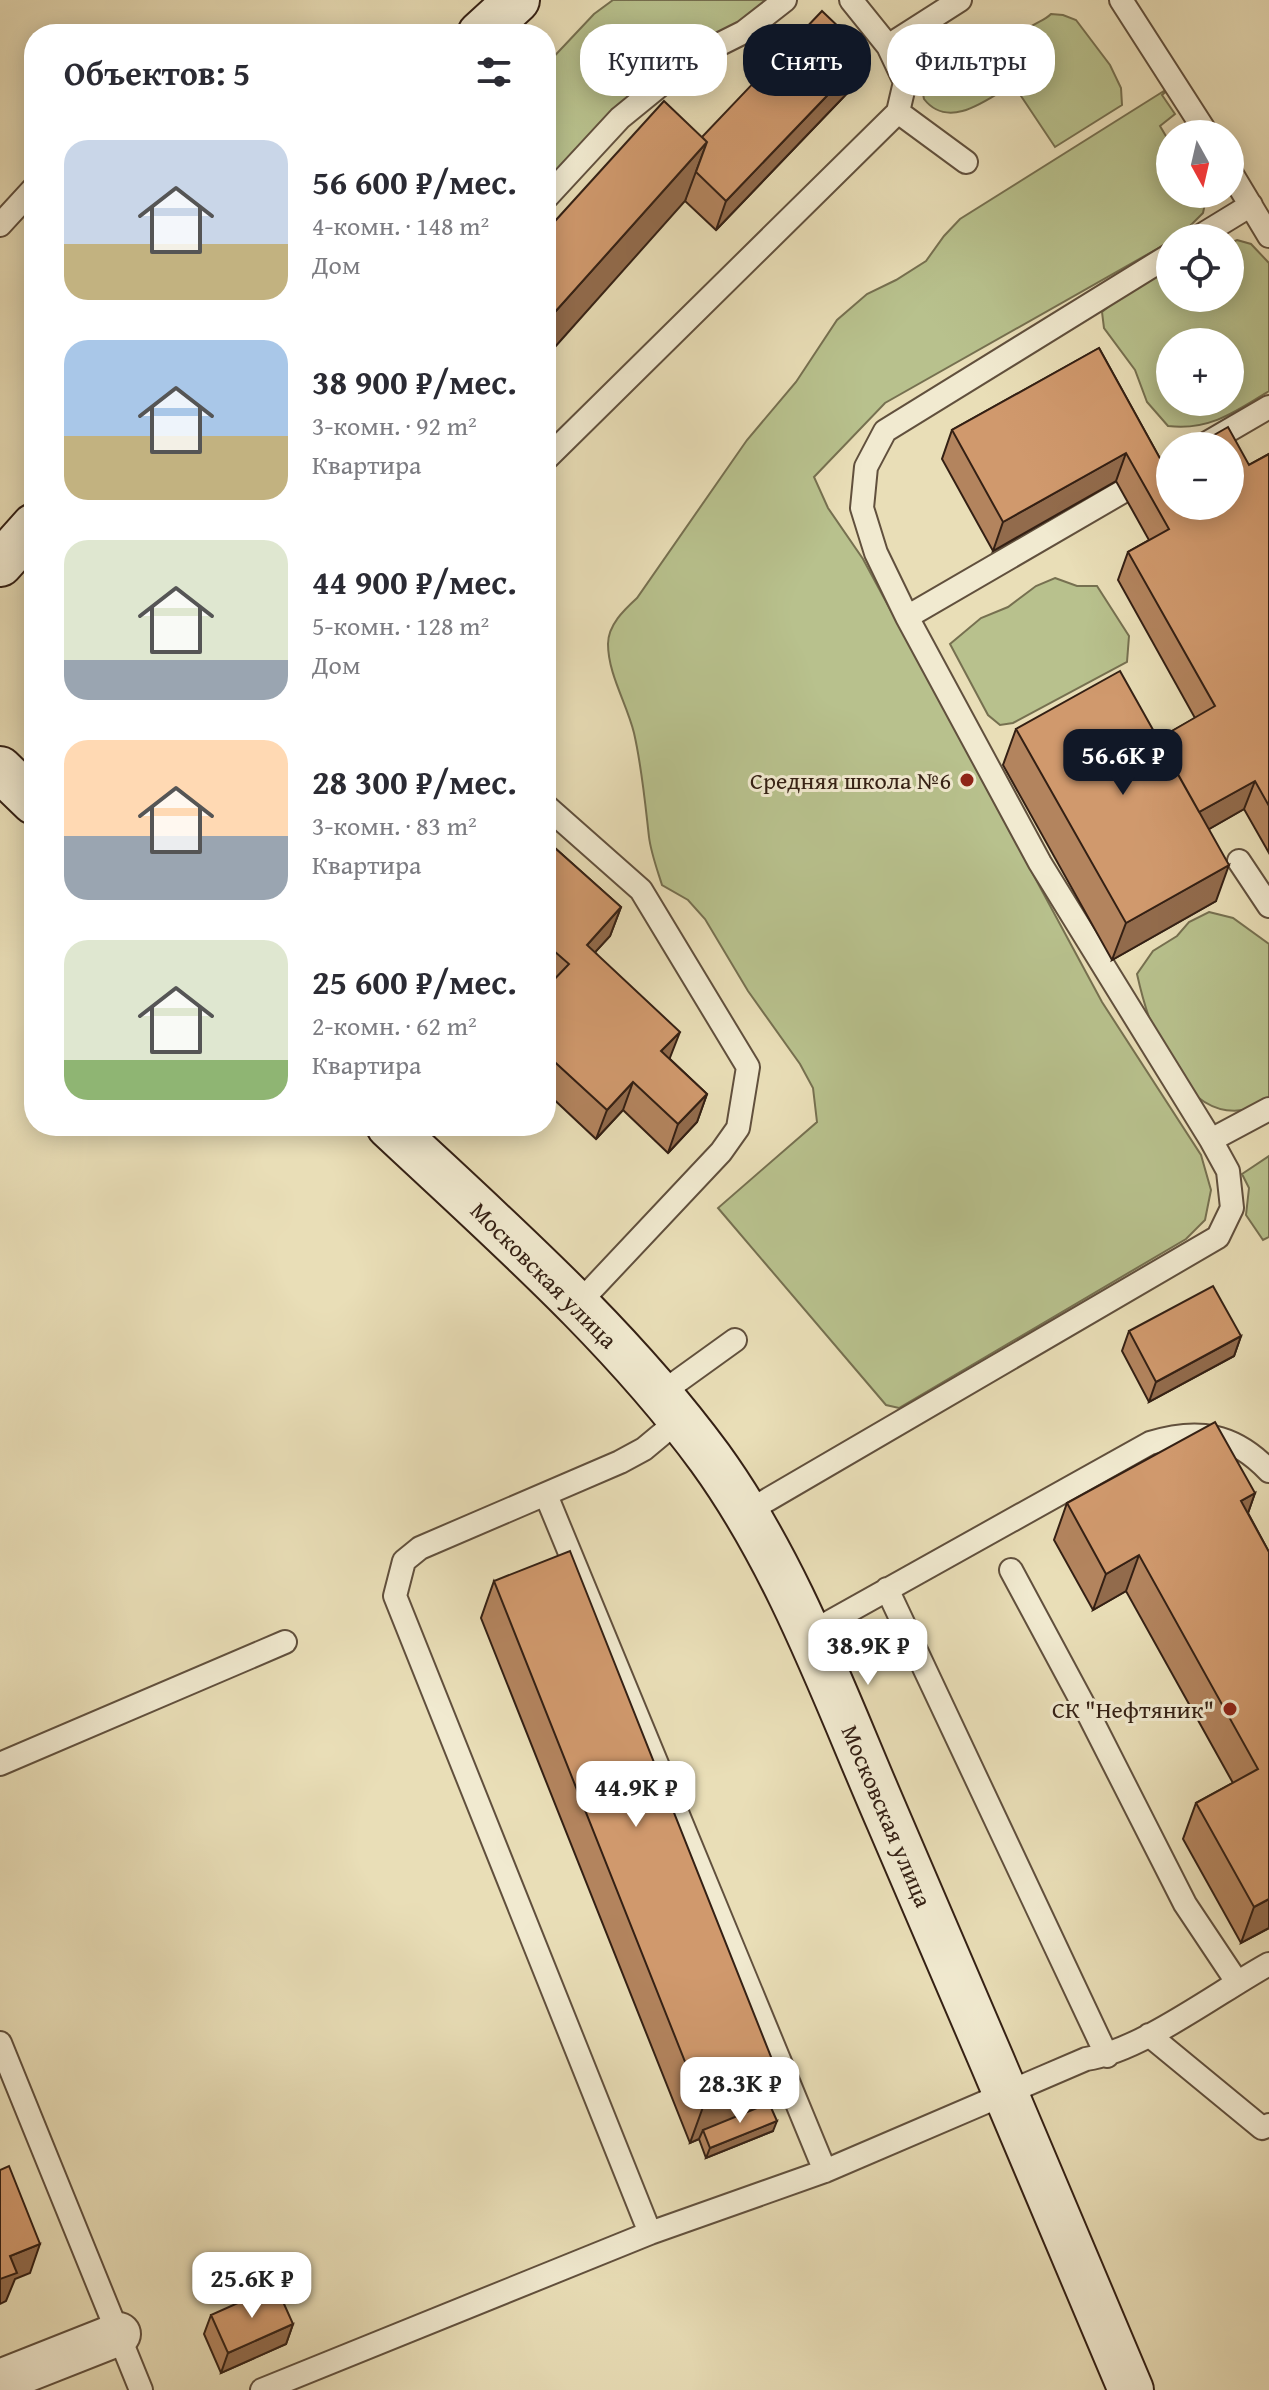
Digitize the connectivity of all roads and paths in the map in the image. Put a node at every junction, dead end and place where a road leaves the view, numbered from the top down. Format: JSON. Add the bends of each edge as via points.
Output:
{"nodes":[{"id":1,"x":517,"y":0,"type":"edge"},
{"id":2,"x":785,"y":0,"type":"edge"},
{"id":3,"x":851,"y":0,"type":"edge"},
{"id":4,"x":960,"y":0,"type":"edge"},
{"id":5,"x":1121,"y":0,"type":"edge"},
{"id":6,"x":491,"y":24,"type":"edge"},
{"id":7,"x":922,"y":24,"type":"edge"},
{"id":8,"x":887,"y":45,"type":"edge"},
{"id":9,"x":902,"y":96,"type":"edge"},
{"id":10,"x":898,"y":112,"type":"junction"},
{"id":11,"x":1198,"y":120,"type":"edge"},
{"id":12,"x":966,"y":162,"type":"dead end"},
{"id":13,"x":556,"y":187,"type":"edge"},
{"id":14,"x":1244,"y":194,"type":"edge"},
{"id":15,"x":24,"y":199,"type":"edge"},
{"id":16,"x":1251,"y":205,"type":"junction"},
{"id":17,"x":1220,"y":224,"type":"edge"},
{"id":18,"x":0,"y":225,"type":"edge"},
{"id":19,"x":1269,"y":236,"type":"edge"},
{"id":20,"x":1156,"y":264,"type":"edge"},
{"id":21,"x":1269,"y":407,"type":"edge"},
{"id":22,"x":1226,"y":432,"type":"edge"},
{"id":23,"x":556,"y":449,"type":"edge"},
{"id":24,"x":1122,"y":492,"type":"dead end"},
{"id":25,"x":24,"y":537,"type":"edge"},
{"id":26,"x":0,"y":564,"type":"edge"},
{"id":27,"x":907,"y":617,"type":"junction"},
{"id":28,"x":0,"y":769,"type":"edge"},
{"id":29,"x":24,"y":792,"type":"edge"},
{"id":30,"x":556,"y":815,"type":"edge"},
{"id":31,"x":1239,"y":861,"type":"dead end"},
{"id":32,"x":1269,"y":906,"type":"edge"},
{"id":33,"x":1269,"y":1109,"type":"edge"},
{"id":34,"x":400,"y":1136,"type":"edge"},
{"id":35,"x":1211,"y":1140,"type":"junction"},
{"id":36,"x":577,"y":1305,"type":"junction"},
{"id":37,"x":735,"y":1340,"type":"dead end"},
{"id":38,"x":670,"y":1406,"type":"junction"},
{"id":39,"x":1269,"y":1471,"type":"edge"},
{"id":40,"x":546,"y":1495,"type":"junction"},
{"id":41,"x":745,"y":1513,"type":"junction"},
{"id":42,"x":1011,"y":1570,"type":"dead end"},
{"id":43,"x":887,"y":1589,"type":"junction"},
{"id":44,"x":808,"y":1634,"type":"junction"},
{"id":45,"x":285,"y":1642,"type":"dead end"},
{"id":46,"x":0,"y":1764,"type":"edge"},
{"id":47,"x":1269,"y":1964,"type":"edge"},
{"id":48,"x":1237,"y":1982,"type":"junction"},
{"id":49,"x":1149,"y":2035,"type":"junction"},
{"id":50,"x":0,"y":2043,"type":"edge"},
{"id":51,"x":1107,"y":2056,"type":"junction"},
{"id":52,"x":1006,"y":2093,"type":"junction"},
{"id":53,"x":1269,"y":2125,"type":"edge"},
{"id":54,"x":825,"y":2171,"type":"junction"},
{"id":55,"x":650,"y":2233,"type":"junction"},
{"id":56,"x":119,"y":2334,"type":"junction"},
{"id":57,"x":0,"y":2381,"type":"edge"},
{"id":58,"x":141,"y":2390,"type":"edge"},
{"id":59,"x":262,"y":2390,"type":"edge"},
{"id":60,"x":1131,"y":2390,"type":"edge"}],
"edges":[{"from":1,"to":6,"type":"main road"},
{"from":2,"to":13,"type":"lane","via":[[744,32],[696,56],[620,118]]},
{"from":3,"to":8,"type":"lane"},
{"from":4,"to":7,"type":"lane"},
{"from":5,"to":11,"type":"lane"},
{"from":9,"to":10,"type":"lane"},
{"from":10,"to":12,"type":"lane"},
{"from":10,"to":23,"type":"lane"},
{"from":14,"to":16,"type":"lane"},
{"from":15,"to":18,"type":"lane"},
{"from":16,"to":17,"type":"lane"},
{"from":16,"to":19,"type":"lane"},
{"from":20,"to":27,"type":"lane","via":[[885,431],[866,467],[862,508],[876,553]]},
{"from":21,"to":22,"type":"lane"},
{"from":24,"to":27,"type":"lane"},
{"from":25,"to":26,"type":"main road"},
{"from":27,"to":35,"type":"lane","via":[[1040,863]]},
{"from":28,"to":29,"type":"main road"},
{"from":30,"to":36,"type":"lane","via":[[641,890],[748,1067],[738,1128],[721,1152]]},
{"from":31,"to":32,"type":"lane"},
{"from":33,"to":35,"type":"lane"},
{"from":34,"to":36,"type":"main road","name":"Московская улица"},
{"from":35,"to":41,"type":"lane","via":[[1228,1171],[1232,1208],[1218,1237]]},
{"from":36,"to":38,"type":"main road","name":"Московская улица"},
{"from":37,"to":38,"type":"lane"},
{"from":38,"to":40,"type":"lane","via":[[644,1449]]},
{"from":38,"to":41,"type":"main road","name":"Московская улица"},
{"from":39,"to":43,"type":"lane","via":[[1222,1438],[1174,1436],[1150,1443]]},
{"from":40,"to":54,"type":"lane"},
{"from":40,"to":55,"type":"lane","via":[[420,1548],[404,1561],[395,1596]]},
{"from":41,"to":44,"type":"main road","name":"Московская улица"},
{"from":42,"to":48,"type":"lane","via":[[1185,1904]]},
{"from":43,"to":44,"type":"lane"},
{"from":43,"to":51,"type":"lane"},
{"from":44,"to":52,"type":"main road","name":"Московская улица"},
{"from":45,"to":46,"type":"lane"},
{"from":47,"to":48,"type":"lane"},
{"from":48,"to":49,"type":"lane"},
{"from":49,"to":51,"type":"lane"},
{"from":49,"to":53,"type":"lane","via":[[1262,2128]]},
{"from":50,"to":56,"type":"lane"},
{"from":51,"to":52,"type":"lane","via":[[1086,2059]]},
{"from":52,"to":54,"type":"lane"},
{"from":52,"to":60,"type":"main road","name":"Московская улица"},
{"from":54,"to":55,"type":"lane"},
{"from":55,"to":59,"type":"lane"},
{"from":56,"to":57,"type":"street"},
{"from":56,"to":58,"type":"lane"}]}
